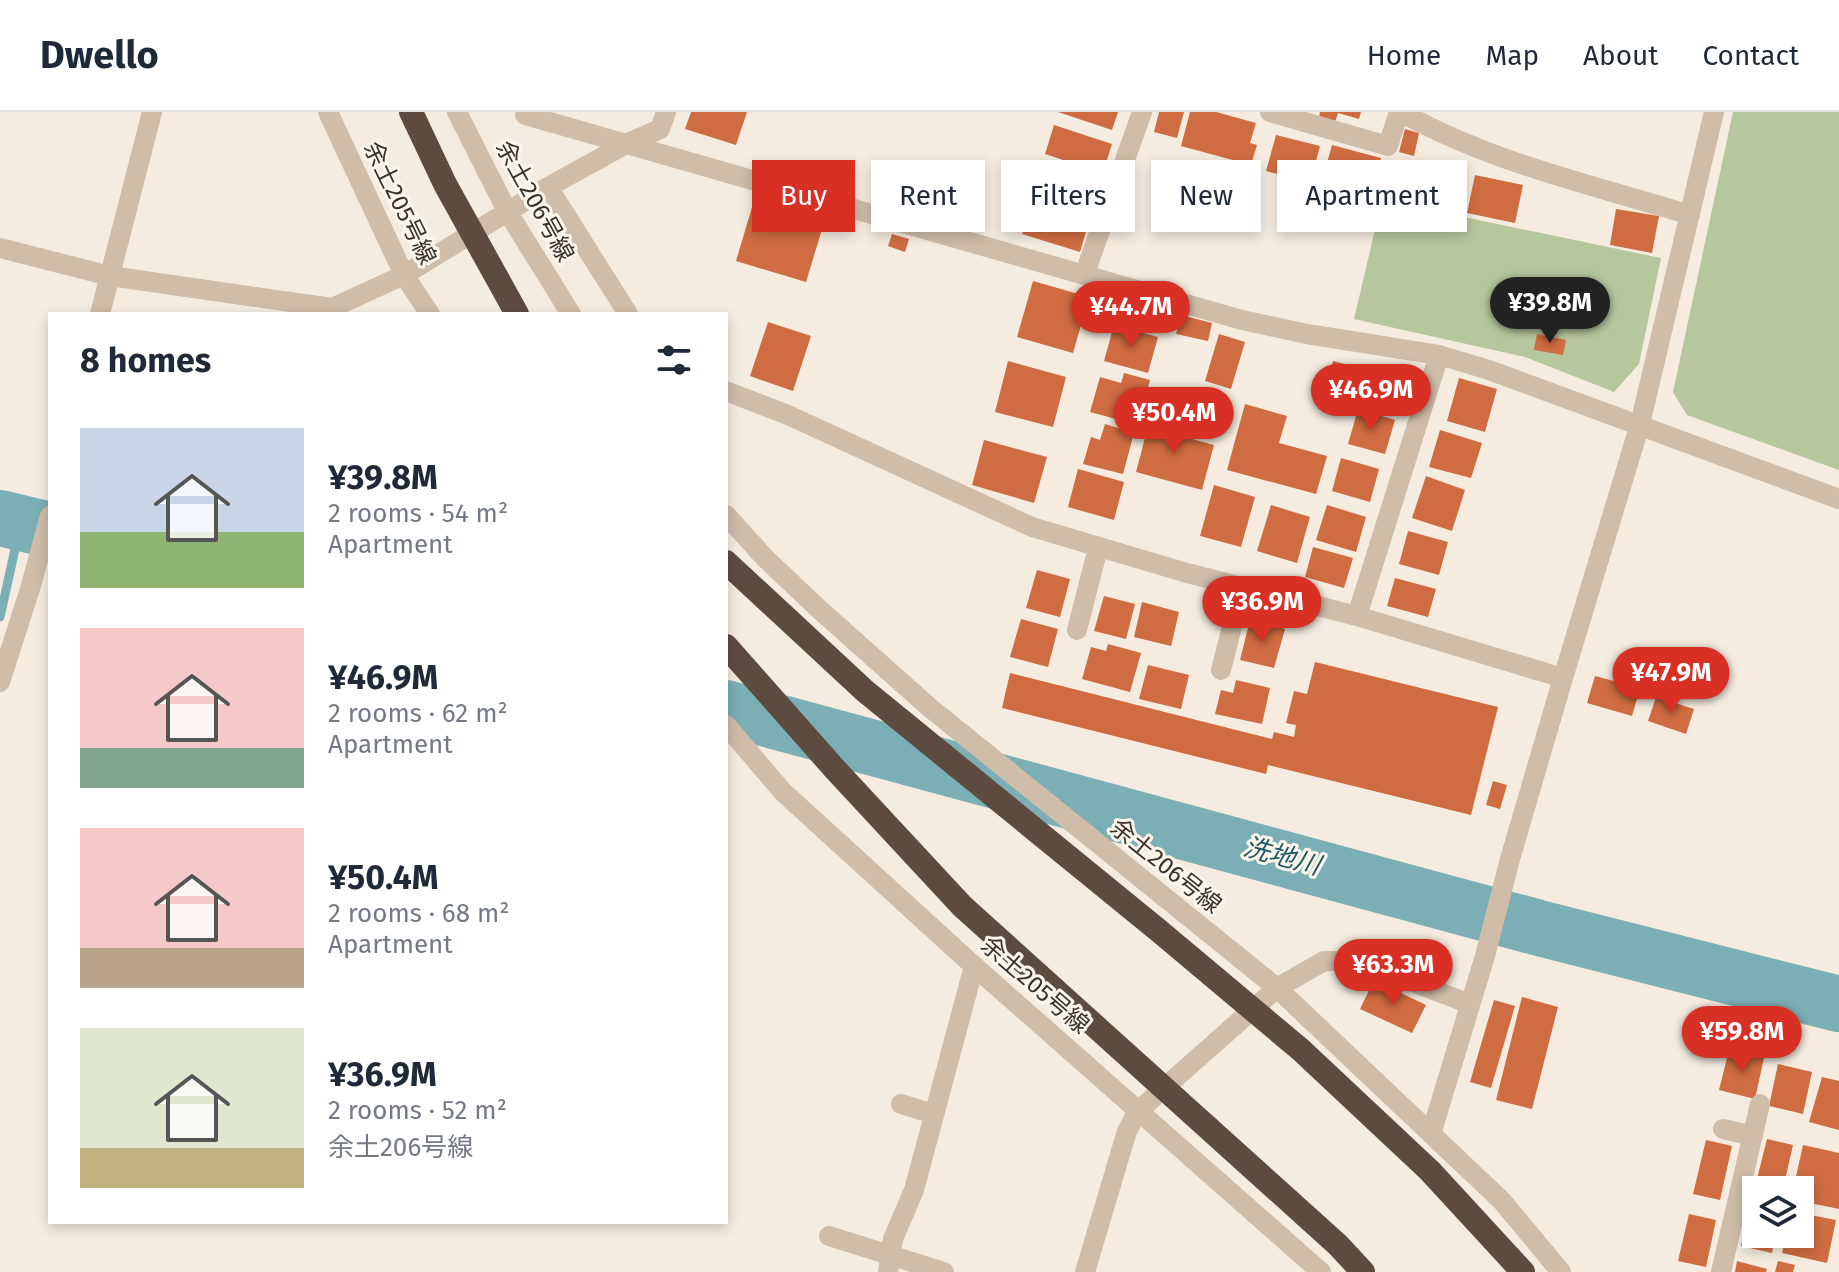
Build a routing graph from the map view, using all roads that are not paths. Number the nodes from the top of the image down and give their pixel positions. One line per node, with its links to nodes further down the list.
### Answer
1 (152, 112): 18 (street)
2 (328, 112): 17 (street, 余土205号線)
3 (411, 112): 21 (highway, bridge)
4 (457, 112): 13 (street, 余土206号線)
5 (666, 112): 11 (street)
6 (1142, 112): 16 (street)
7 (1270, 112): 8 (street)
8 (1400, 112): 14 (street)
9 (1714, 112): 14 (street)
10 (525, 115): 11 (street)
11 (626, 144): 12 (street); 16 (street)
12 (548, 187): 13 (street); 23 (street)
13 (507, 211): 17 (street); 22 (street, 余土206号線)
14 (1690, 215): 26 (street)
15 (0, 248): 18 (street)
16 (1085, 273): 24 (street)
17 (404, 275): 18 (street); 20 (street, 余土205号線)
18 (110, 276): 19 (street)
19 (101, 312)
20 (429, 312)
21 (516, 312)
22 (570, 312)
23 (627, 312)
24 (1439, 355): 26 (street); 33 (street)
25 (728, 392): 30 (street)
26 (1640, 424): 27 (street); 37 (street)
27 (1839, 499)
28 (728, 517): 41 (street, 余土206号線)
29 (48, 524): 38 (street)
30 (1098, 548): 32 (street); 34 (street)
31 (728, 564): 56 (highway, bridge)
32 (1242, 587): 33 (street); 36 (street)
33 (1357, 616): 37 (street)
34 (1077, 630)
35 (728, 648): 55 (highway, bridge)
36 (1221, 670)
37 (1563, 678): 42 (street)
38 (0, 682)
39 (728, 727): 40 (street, 余土205号線)
40 (974, 966): 45 (street, 余土205号線); 46 (street)
41 (1277, 988): 42 (street); 45 (street); 48 (street, 余土206号線)
42 (1470, 1004): 48 (street)
43 (901, 1104): 46 (street)
44 (1760, 1104): 49 (street)
45 (1138, 1111): 53 (street); 54 (street, 余土205号線)
46 (934, 1114): 51 (street)
47 (1723, 1129): 49 (street)
48 (1431, 1134): 57 (street, 余土206号線)
49 (1753, 1136): 58 (street)
50 (829, 1236): 51 (street)
51 (890, 1264): 52 (street)
52 (944, 1272)
53 (1085, 1272)
54 (1321, 1272)
55 (1363, 1272)
56 (1523, 1272)
57 (1561, 1272)
58 (1721, 1272)

